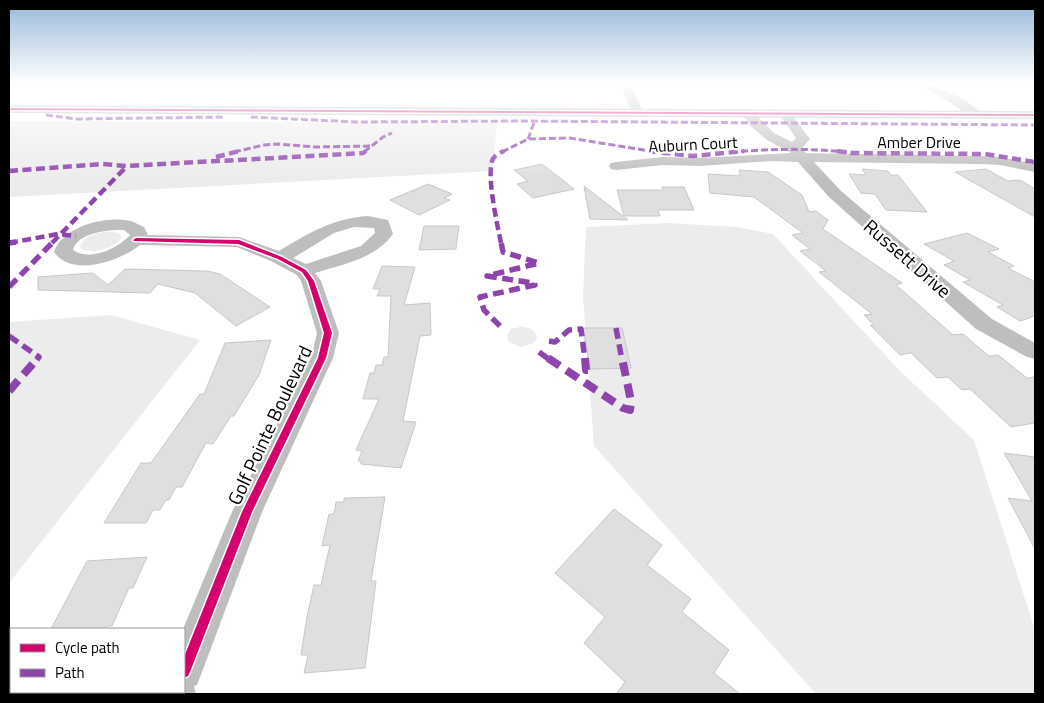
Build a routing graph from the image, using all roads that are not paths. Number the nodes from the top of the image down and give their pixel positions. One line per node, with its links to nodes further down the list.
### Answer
1 (748, 115): 3 (street, Russett Drive)
2 (785, 115): 3 (street)
3 (798, 153): 4 (street, Auburn Court); 5 (street, Amber Drive); 9 (street, Russett Drive)
4 (616, 166)
5 (1035, 168)
6 (136, 240): 7 (street)
7 (280, 258): 8 (street); 8 (street)
8 (304, 271): 10 (street, Golf Pointe Boulevard)
9 (1035, 352)
10 (185, 669)

